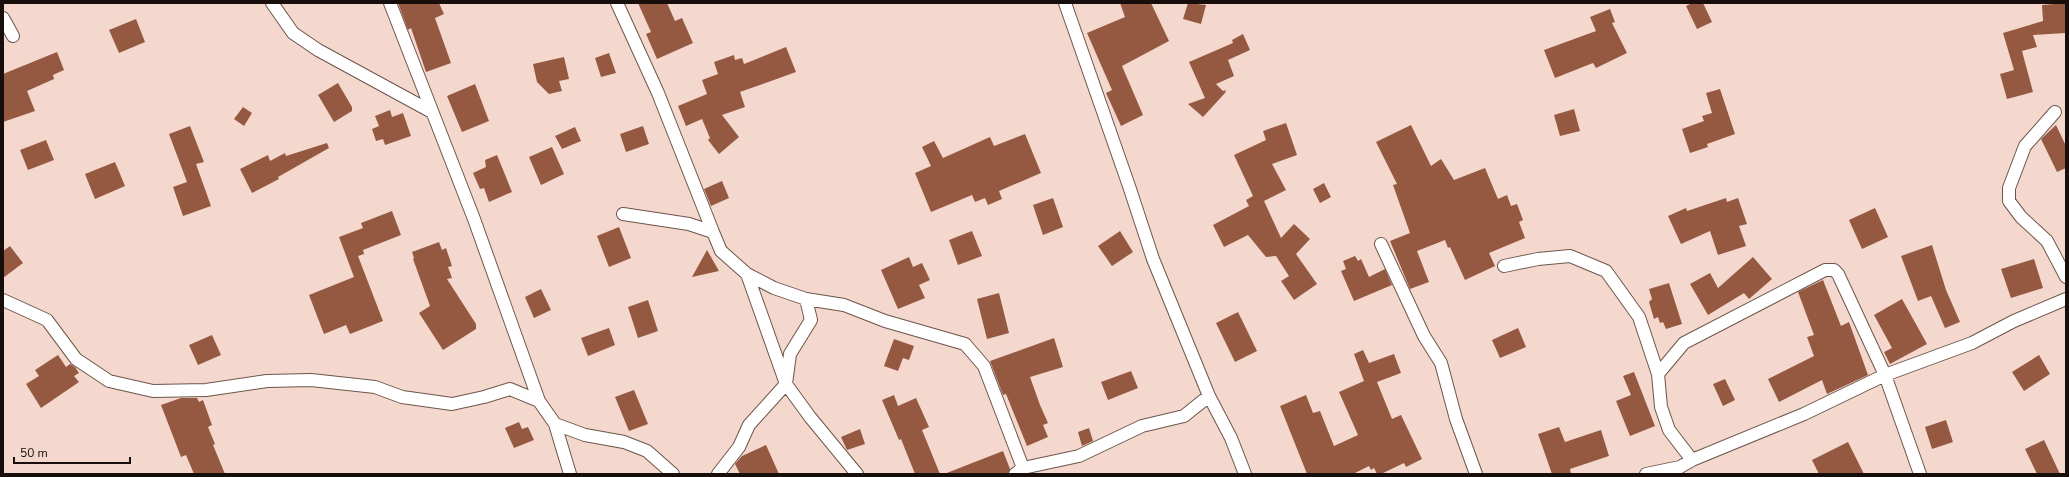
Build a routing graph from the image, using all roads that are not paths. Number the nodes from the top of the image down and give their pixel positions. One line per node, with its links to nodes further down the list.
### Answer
1 (272, 3): 7 (street)
2 (390, 3): 7 (street)
3 (617, 3): 10 (street)
4 (1065, 3): 21 (street)
5 (3, 18): 6 (street)
6 (13, 36)
7 (432, 112): 22 (street)
8 (2056, 112): 14 (street)
9 (623, 214): 10 (street)
10 (713, 232): 13 (street)
11 (1381, 244): 31 (street)
12 (1504, 266): 18 (street)
13 (747, 274): 15 (street); 20 (street)
14 (2066, 277)
15 (806, 299): 20 (street); 25 (street)
16 (2066, 299): 19 (street)
17 (3, 300): 22 (street)
18 (1658, 374): 19 (street); 24 (street)
19 (1885, 375): 24 (street); 33 (street)
20 (786, 384): 28 (street); 29 (street)
21 (1209, 396): 25 (street); 30 (street)
22 (539, 402): 23 (street)
23 (555, 424): 26 (street); 27 (street)
24 (1692, 460): 32 (street)
25 (1019, 471)
26 (570, 474)
27 (673, 474)
28 (718, 474)
29 (857, 474)
30 (1245, 474)
31 (1476, 474)
32 (1646, 474)
33 (1920, 474)

